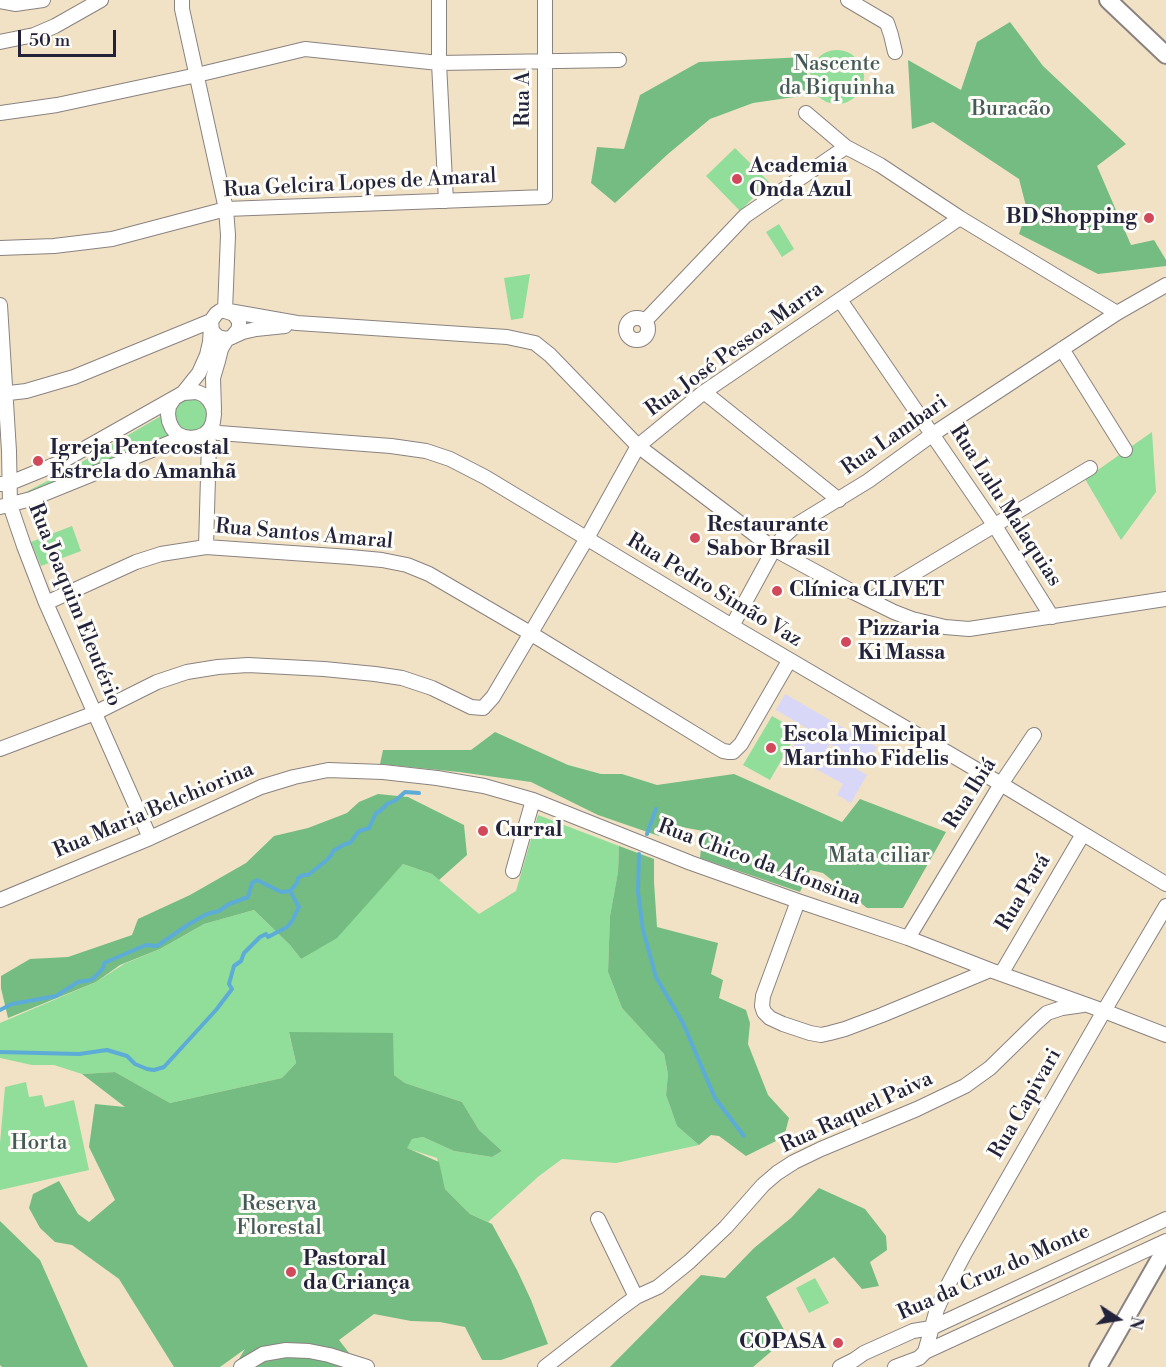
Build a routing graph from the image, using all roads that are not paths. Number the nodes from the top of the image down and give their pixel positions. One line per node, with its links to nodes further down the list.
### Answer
1 (43, 0): 8 (street)
2 (101, 0): 10 (street)
3 (182, 0): 17 (street)
4 (439, 0): 16 (street)
5 (545, 0): 15 (street, Rua A)
6 (848, 0): 12 (street)
7 (1108, 0): 9 (main road)
8 (0, 1)
9 (1148, 37): 11 (main road); 13 (main road)
10 (0, 42)
11 (1166, 49)
12 (895, 52)
13 (1166, 55)
14 (619, 60): 15 (street)
15 (545, 62): 16 (street); 21 (street, Rua A)
16 (439, 63): 17 (street); 22 (street)
17 (197, 75): 18 (street); 23 (street)
18 (0, 113)
19 (806, 113): 20 (street)
20 (846, 147): 24 (street); 31 (street)
21 (545, 197): 22 (street, Rua Gelcira Lopes de Amaral)
22 (446, 201): 23 (street, Rua Gelcira Lopes de Amaral)
23 (226, 209): 25 (street, Rua Gelcira Lopes de Amaral); 29 (street)
24 (960, 218): 27 (street, Rua José Pessoa Marra); 30 (street)
25 (0, 248)
26 (1166, 285): 30 (street)
27 (840, 300): 36 (street, Rua José Pessoa Marra); 41 (street, Rua Lulu Malaquias)
28 (0, 305): 37 (street, Rua Joaquim Eleutério)
29 (227, 311): 32 (street); 33 (street); 34 (street)
30 (1118, 313): 35 (street, Rua Lambari)
31 (645, 321)
32 (211, 324): 34 (street); 37 (street); 38 (street)
33 (301, 324): 34 (street); 43 (street)
34 (230, 338): 39 (street)
35 (1062, 349): 41 (street, Rua Lambari); 44 (street)
36 (704, 393): 43 (street, Rua José Pessoa Marra); 47 (street)
37 (2, 394): 46 (street, Rua Joaquim Eleutério)
38 (178, 396): 39 (street); 42 (street); 46 (street)
39 (214, 414): 40 (street)
40 (207, 431): 42 (street); 50 (street, Rua Pedro Simão Vaz); 51 (street)
41 (933, 434): 47 (street, Rua Lambari); 49 (street, Rua Lulu Malaquias)
42 (184, 437): 48 (street)
43 (638, 447): 50 (street, Rua José Pessoa Marra); 52 (street)
44 (1125, 450)
45 (1090, 468): 49 (street)
46 (5, 483): 48 (street, Rua Joaquim Eleutério)
47 (839, 500): 52 (street, Rua Lambari)
48 (5, 506): 55 (street, Rua Joaquim Eleutério)
49 (995, 526): 54 (street); 56 (street, Rua Lulu Malaquias)
50 (587, 538): 57 (street, Rua Pedro Simão Vaz); 58 (street, Rua José Pessoa Marra)
51 (206, 547): 55 (street, Rua Santos Amaral); 58 (street, Rua Santos Amaral)
52 (774, 549): 54 (street); 57 (street, Rua Lambari)
53 (1166, 599): 56 (street)
54 (870, 600): 56 (street)
55 (46, 603): 60 (street, Rua Joaquim Eleutério)
56 (1052, 616)
57 (732, 626): 59 (street, Rua Pedro Simão Vaz)
58 (530, 633): 59 (street, Rua Santos Amaral); 60 (street, Rua José Pessoa Marra)
59 (789, 661): 64 (street, Rua Pedro Simão Vaz)
60 (95, 712): 62 (street); 67 (street, Rua Joaquim Eleutério)
61 (1034, 735): 64 (street, Rua Ibiá)
62 (0, 749)
63 (328, 770): 65 (street, Rua Chico da Afonsina); 67 (street, Rua Maria Belchiorina)
64 (1001, 784): 66 (street, Rua Pedro Simão Vaz); 73 (street, Rua Ibiá)
65 (533, 800): 68 (street); 71 (street, Rua Chico da Afonsina)
66 (1083, 834): 69 (street, Rua Pedro Simão Vaz); 74 (street, Rua Pará)
67 (150, 838): 70 (street, Rua Maria Belchiorina)
68 (513, 871)
69 (1166, 884)
70 (0, 900)
71 (798, 901): 73 (street, Rua Chico da Afonsina); 74 (street)
72 (1166, 906): 76 (street, Rua Capivari)
73 (908, 938): 74 (street, Rua Chico da Afonsina)
74 (996, 972): 75 (street, Rua Chico da Afonsina)
75 (1085, 1005): 76 (street, Rua Chico da Afonsina); 82 (street, Rua Raquel Paiva)
76 (1104, 1011): 77 (street, Rua Chico da Afonsina); 83 (street, Rua Capivari)
77 (1166, 1035)
78 (598, 1219): 82 (street)
79 (1166, 1220): 83 (street, Rua da Cruz do Monte)
80 (1166, 1241): 84 (street, Rua da Cruz do Monte)
81 (1166, 1248): 90 (main road)
82 (636, 1297): 87 (street, Rua Raquel Paiva)
83 (931, 1328): 84 (street, Rua Capivari); 88 (street, Rua da Cruz do Monte)
84 (925, 1352): 89 (street, Rua da Cruz do Monte)
85 (241, 1367): 86 (street)
86 (367, 1367)
87 (545, 1367)
88 (840, 1367)
89 (895, 1367)
90 (1098, 1367)

